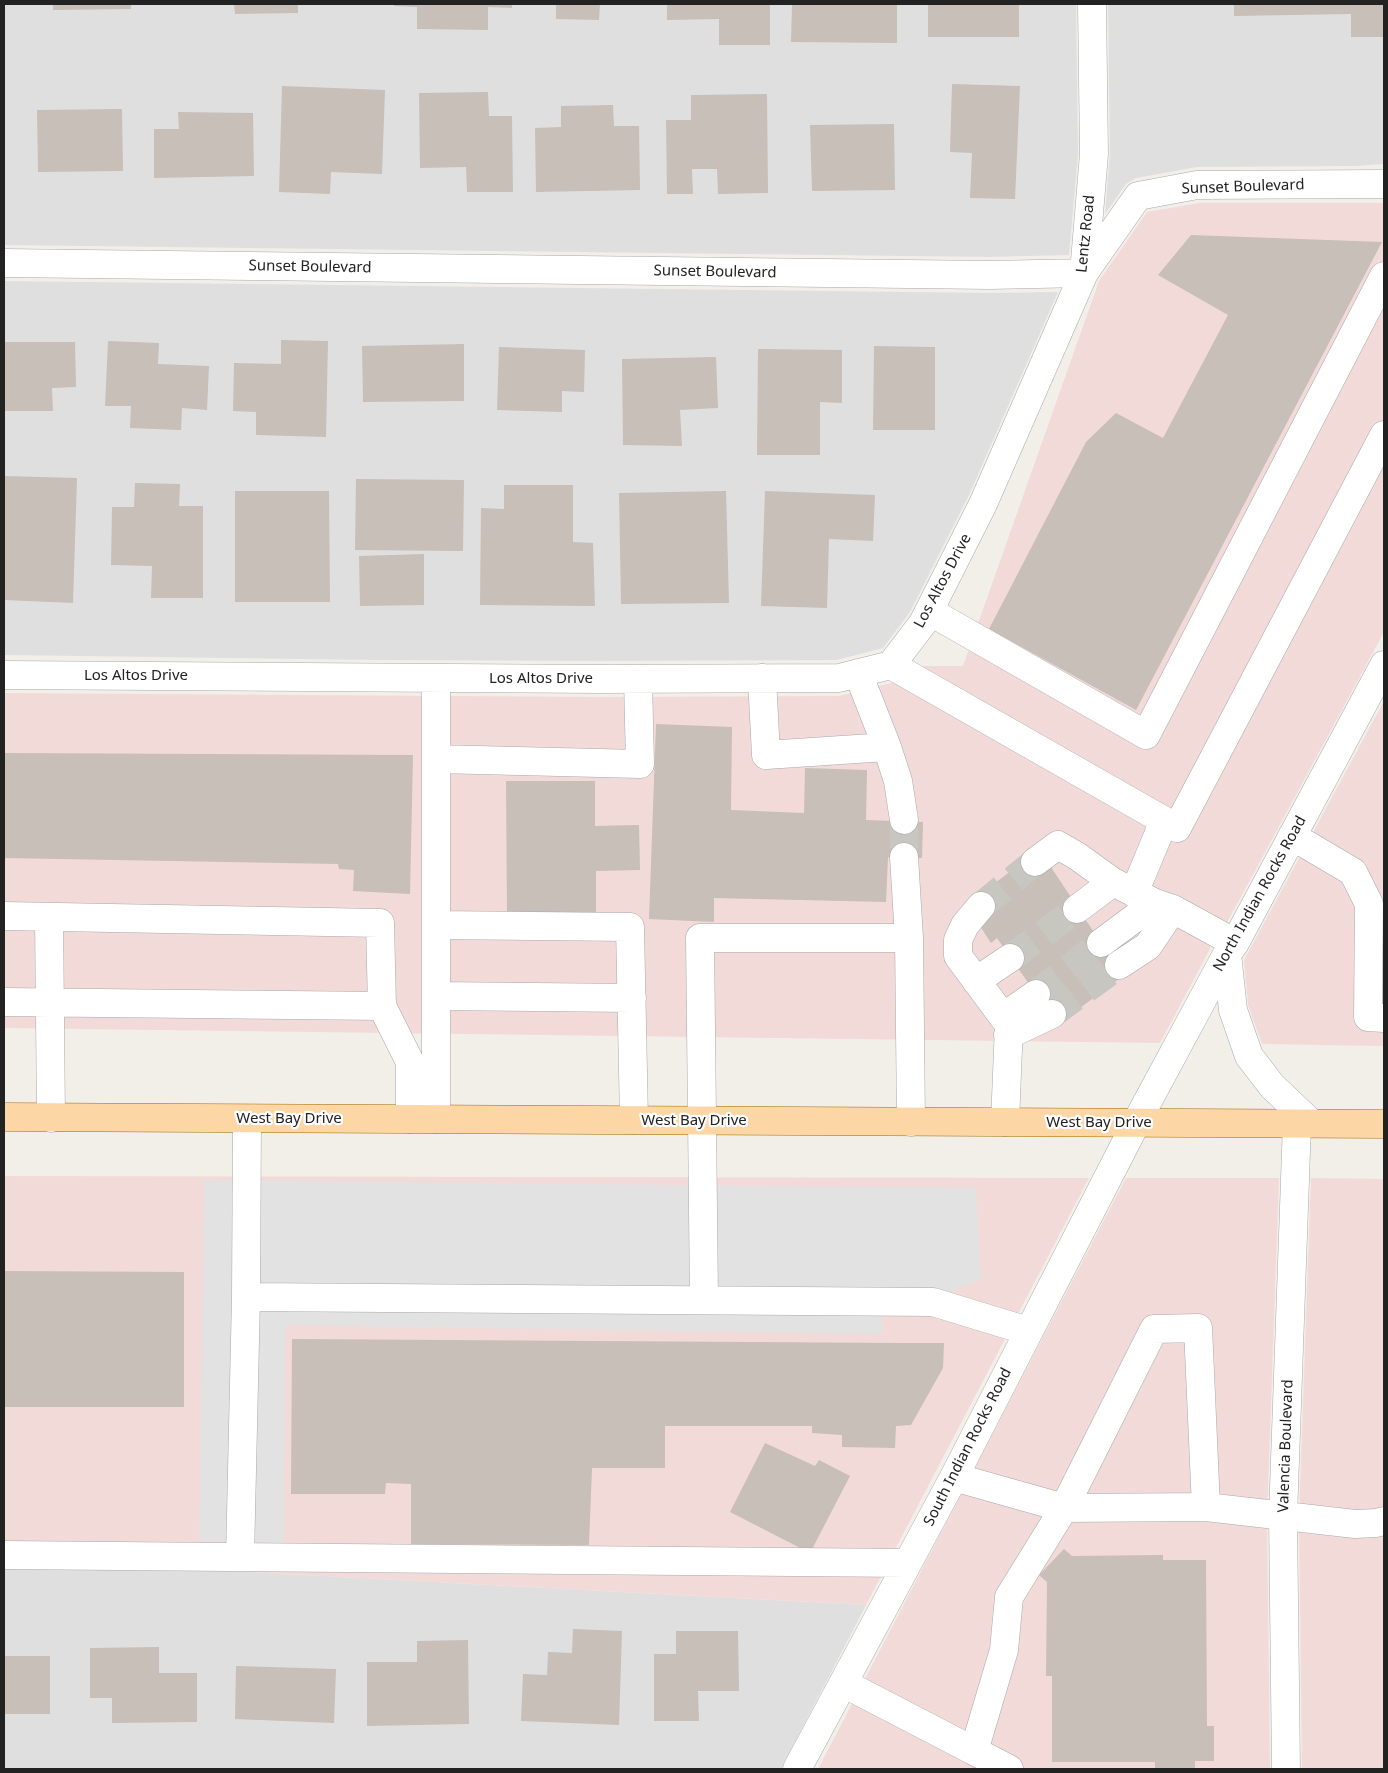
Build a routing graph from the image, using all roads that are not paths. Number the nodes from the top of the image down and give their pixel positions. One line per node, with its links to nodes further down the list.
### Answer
1 (1092, 4): 4 (street, Lentz Road)
2 (1384, 184): 4 (street, Sunset Boulevard)
3 (4, 263): 4 (street, Sunset Boulevard)
4 (1084, 273): 7 (street, Lentz Road)
5 (1384, 276): 8 (street)
6 (1384, 435): 20 (street)
7 (983, 504): 8 (street, Los Altos Drive)
8 (928, 611): 9 (street, Los Altos Drive)
9 (891, 665): 11 (street, Los Altos Drive); 20 (street)
10 (1384, 665): 16 (street, North Indian Rocks Road)
11 (858, 673): 14 (street, Los Altos Drive); 17 (street)
12 (4, 675): 13 (street, Los Altos Drive)
13 (436, 678): 15 (street, Los Altos Drive); 18 (street)
14 (762, 678): 15 (street, Los Altos Drive); 17 (street)
15 (638, 679): 18 (street)
16 (1376, 700): 21 (street, North Indian Rocks Road)
17 (887, 747): 19 (street)
18 (436, 759): 29 (street)
19 (904, 820)
20 (1164, 821): 24 (street)
21 (1292, 836): 32 (street, North Indian Rocks Road); 42 (street)
22 (904, 857): 30 (street)
23 (1035, 862): 24 (street)
24 (1144, 897): 26 (street); 31 (street); 32 (street); 34 (street)
25 (981, 906): 35 (street)
26 (1077, 909)
27 (4, 916): 28 (street)
28 (49, 917): 39 (street); 41 (street)
29 (436, 925): 36 (street); 37 (street)
30 (909, 938): 50 (street); 51 (street)
31 (1100, 943)
32 (1231, 948): 53 (street, North Indian Rocks Road); 54 (street)
33 (1010, 958): 35 (street)
34 (1119, 965)
35 (976, 981): 43 (street)
36 (436, 996): 37 (street); 48 (street)
37 (632, 998): 49 (street)
38 (4, 1002): 39 (street)
39 (50, 1003): 41 (street); 45 (street)
40 (1044, 1004): 43 (street)
41 (382, 1006): 47 (street)
42 (1384, 1018)
43 (1005, 1026): 52 (street)
44 (4, 1117): 45 (main road, West Bay Drive)
45 (51, 1118): 46 (main road, West Bay Drive)
46 (247, 1119): 47 (main road, West Bay Drive); 56 (street)
47 (410, 1119): 48 (main road, West Bay Drive)
48 (436, 1119): 49 (main road, West Bay Drive)
49 (634, 1120): 50 (main road, West Bay Drive)
50 (702, 1121): 51 (main road, West Bay Drive); 57 (street)
51 (911, 1122): 52 (main road, West Bay Drive)
52 (1005, 1122): 53 (main road, West Bay Drive)
53 (1136, 1123): 54 (main road, West Bay Drive); 58 (street, South Indian Rocks Road)
54 (1304, 1124): 55 (main road, West Bay Drive); 62 (street, Valencia Boulevard)
55 (1384, 1124)
56 (246, 1298): 57 (street); 65 (street)
57 (704, 1300): 58 (street)
58 (1028, 1331): 59 (street, South Indian Rocks Road)
59 (954, 1477): 61 (street); 66 (street, South Indian Rocks Road)
60 (1206, 1507): 61 (street); 61 (street); 62 (street)
61 (1064, 1508): 68 (street)
62 (1283, 1516): 63 (street); 71 (street, Valencia Boulevard)
63 (1384, 1521)
64 (4, 1555): 65 (street)
65 (240, 1557): 66 (street)
66 (907, 1563): 67 (street, South Indian Rocks Road)
67 (843, 1683): 68 (street); 69 (street, South Indian Rocks Road)
68 (974, 1751): 70 (street)
69 (797, 1769)
70 (1009, 1769)
71 (1286, 1769)

